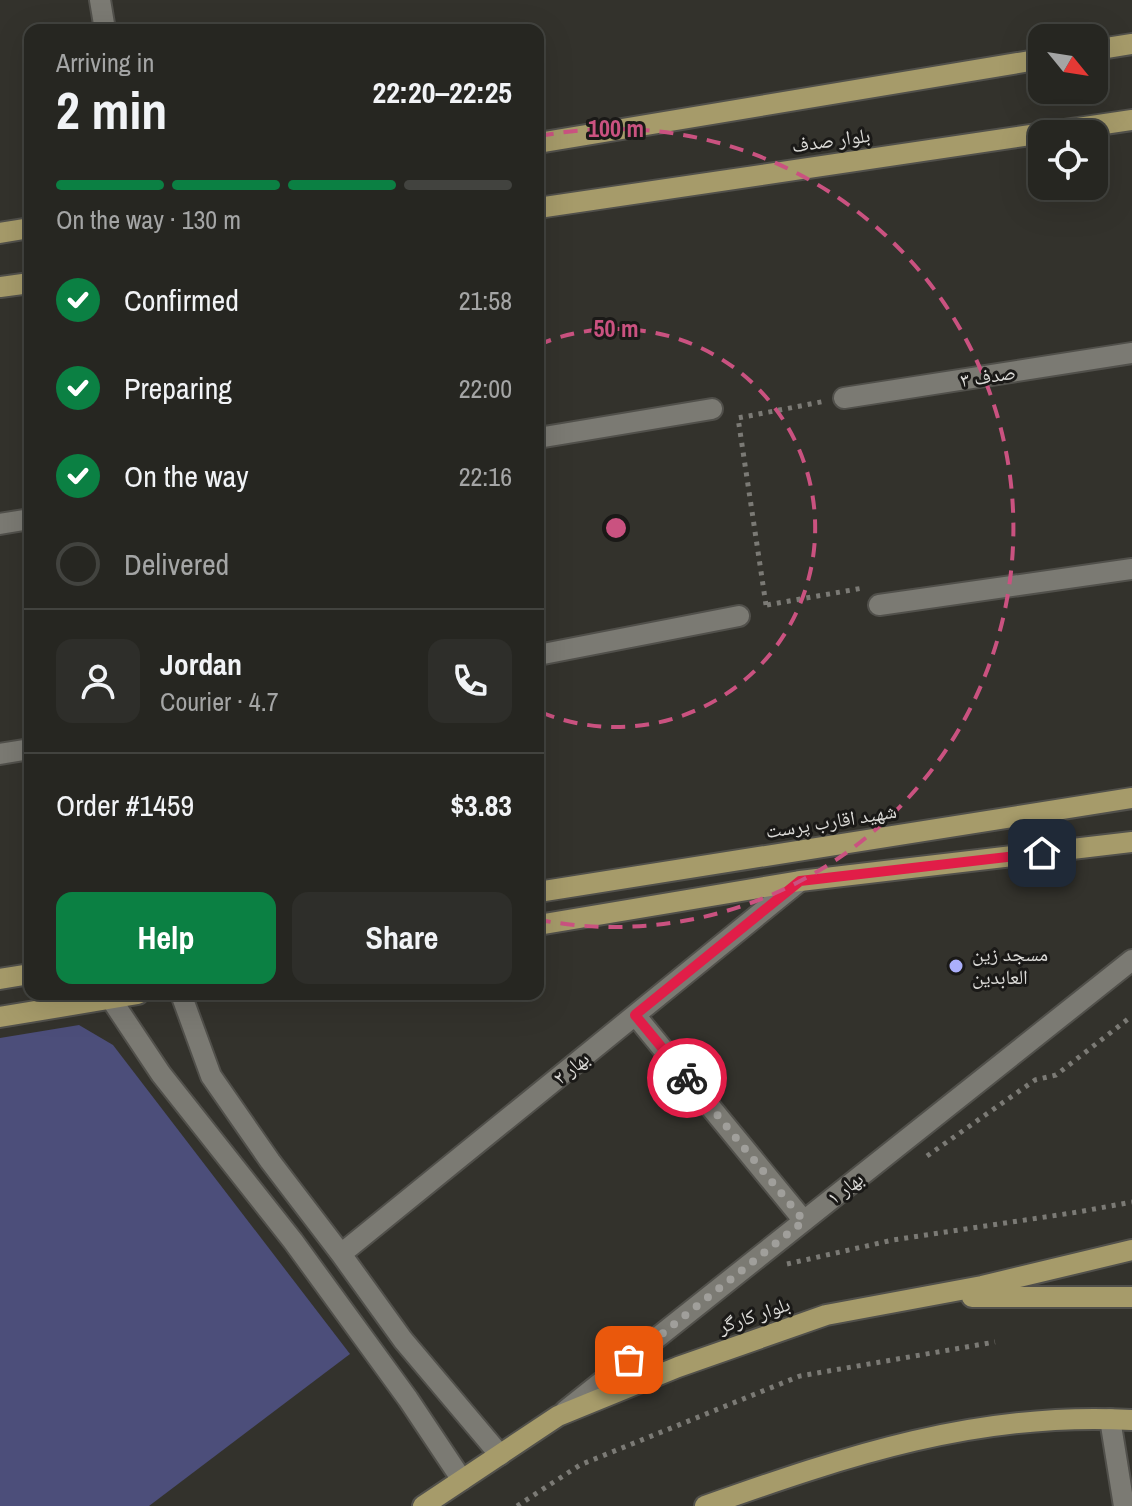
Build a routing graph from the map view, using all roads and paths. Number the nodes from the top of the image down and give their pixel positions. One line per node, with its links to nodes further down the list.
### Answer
1 (100, 0): 2 (street)
2 (104, 24)
3 (1132, 44): 4 (main road)
4 (1108, 48)
5 (1028, 61): 7 (main road)
6 (1132, 120): 8 (main road, بلوار صدف)
7 (544, 142)
8 (544, 207)
9 (24, 229): 10 (main road)
10 (0, 233)
11 (24, 284): 12 (main road)
12 (0, 287)
13 (1132, 353): 14 (street, صدف ۳)
14 (844, 398): 20 (path)
15 (712, 409): 16 (street)
16 (544, 437)
17 (24, 520): 18 (street)
18 (0, 524)
19 (1132, 569): 21 (street)
20 (766, 605): 21 (path); 22 (path)
21 (879, 605)
22 (739, 616): 23 (street)
23 (544, 654)
24 (24, 750): 25 (street)
25 (0, 754)
26 (1132, 798): 29 (main road, شهید اقارب پرست)
27 (1132, 842): 28 (main road)
28 (800, 881): 30 (main road); 37 (street, بهار ۲)
29 (544, 891)
30 (544, 924)
31 (1132, 960): 42 (street, بهار ۱)
32 (24, 975): 33 (main road)
33 (0, 979)
34 (105, 1000): 39 (main road)
35 (112, 1000): 53 (street)
36 (183, 1000): 44 (street)
37 (635, 1015): 42 (street); 44 (street, بهار ۲)
38 (1132, 1016): 40 (path)
39 (0, 1017)
40 (925, 1157)
41 (1132, 1202): 45 (path)
42 (804, 1221): 49 (street, بهار ۱)
43 (1132, 1250): 46 (main road, بلوار کارگر)
44 (341, 1254): 52 (street)
45 (796, 1256)
46 (925, 1297): 47 (main road); 49 (main road, بلوار کارگر)
47 (1132, 1297)
48 (995, 1342): 55 (path)
49 (558, 1416): 52 (main road, بلوار کارگر)
50 (1110, 1419): 51 (main road); 56 (main road); 57 (street)
51 (1132, 1420)
52 (500, 1455): 53 (main road, بلوار کارگر)
53 (462, 1480): 54 (main road, بلوار کارگر)
54 (423, 1506)
55 (517, 1506)
56 (705, 1506)
57 (1124, 1506)

